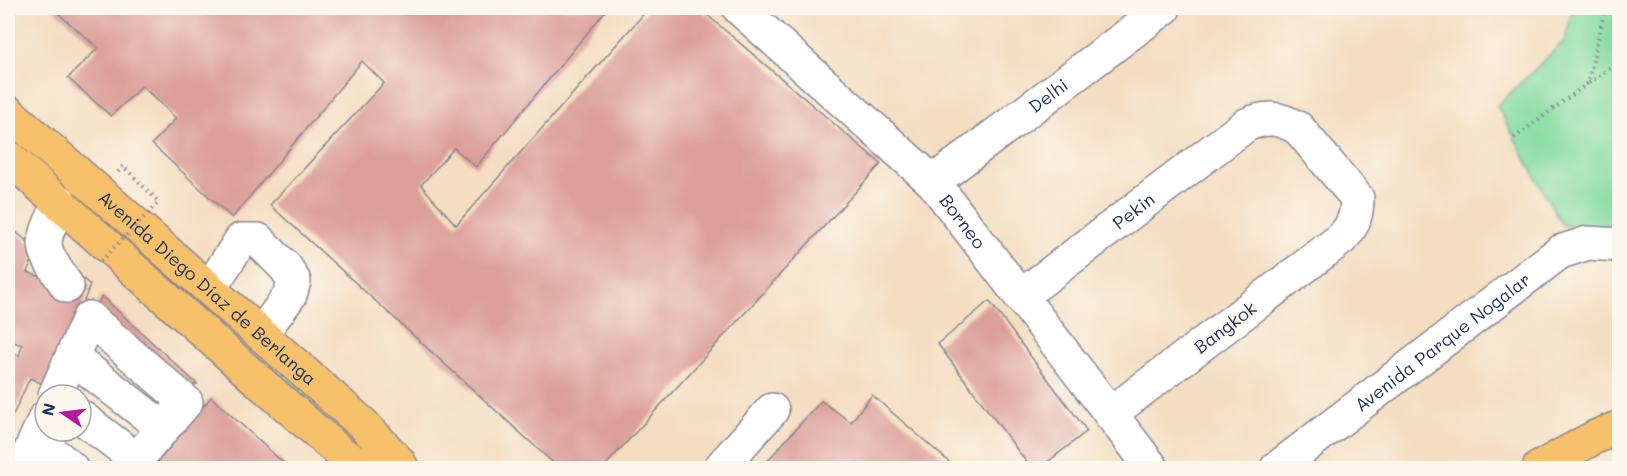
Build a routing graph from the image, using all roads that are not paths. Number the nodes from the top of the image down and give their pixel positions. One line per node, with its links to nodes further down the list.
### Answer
1 (739, 8): 5 (street, Borneo)
2 (1164, 8): 5 (street, Delhi)
3 (12, 129): 10 (main road, Avenida Diego Díaz de Berlanga)
4 (8, 157): 6 (main road, Avenida Diego Díaz de Berlanga)
5 (933, 182): 13 (street, Borneo)
6 (53, 197): 7 (street); 10 (main road); 11 (main road, Avenida Diego Díaz de Berlanga); 14 (street)
7 (21, 236)
8 (1341, 239): 13 (street, Pekin); 19 (street, Bangkok)
9 (1620, 245): 31 (street, Avenida Parque Nogalar)
10 (183, 264): 12 (main road, Avenida Diego Díaz de Berlanga)
11 (148, 280): 12 (main road); 25 (main road, Avenida Diego Díaz de Berlanga)
12 (210, 288): 15 (main road, Avenida Diego Díaz de Berlanga); 15 (street)
13 (1022, 296): 19 (street, Borneo)
14 (79, 305): 16 (street); 22 (street)
15 (262, 333): 25 (main road); 27 (main road, Avenida Diego Díaz de Berlanga)
16 (72, 357): 17 (street); 22 (street)
17 (60, 383)
18 (772, 410): 29 (street)
19 (1110, 414): 30 (street, Borneo)
20 (1620, 427): 32 (main road)
21 (93, 428): 26 (street)
22 (163, 428): 26 (street)
23 (1620, 436): 33 (main road)
24 (39, 443): 28 (street)
25 (353, 460)
26 (132, 464)
27 (398, 466)
28 (71, 468)
29 (720, 468)
30 (1152, 468)
31 (1277, 468)
32 (1539, 468)
33 (1578, 468)

